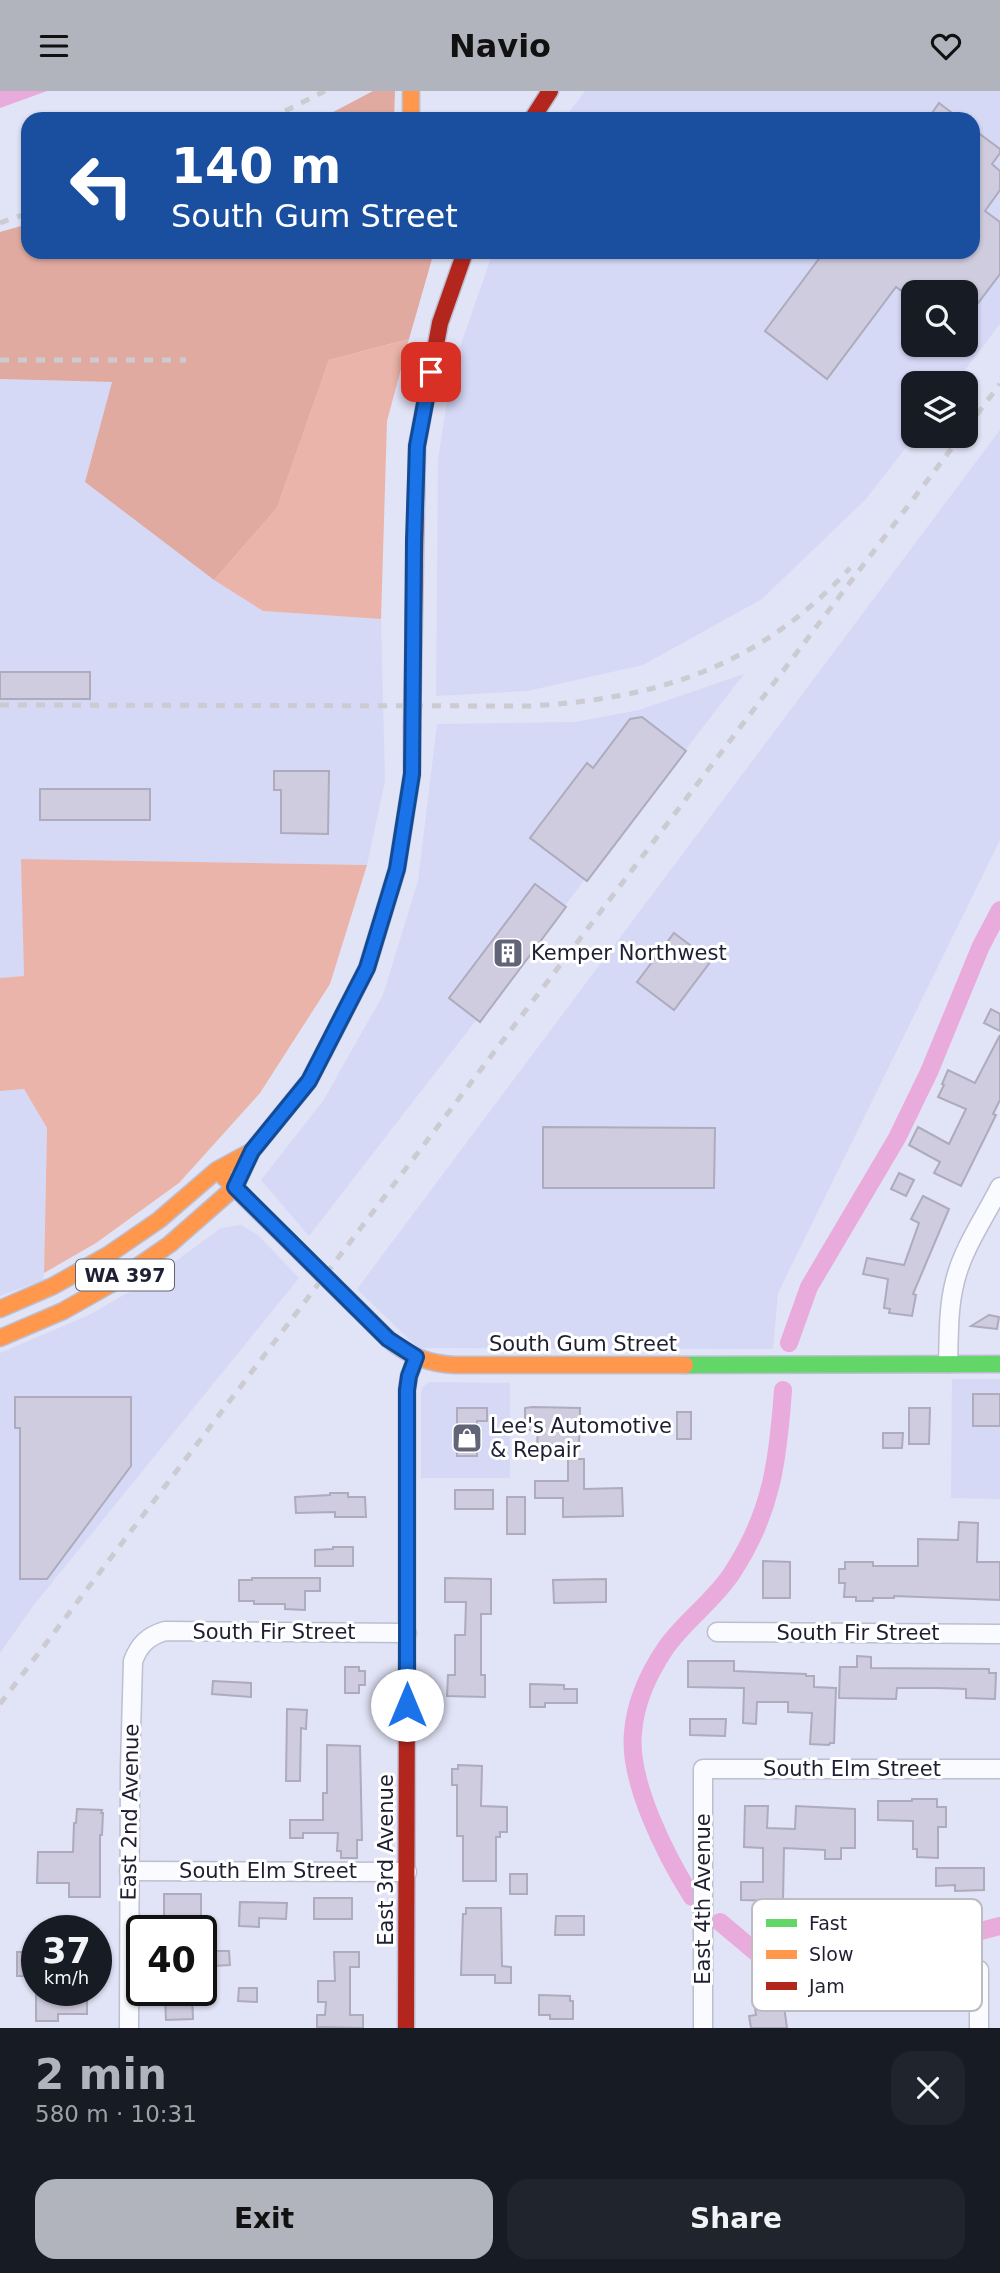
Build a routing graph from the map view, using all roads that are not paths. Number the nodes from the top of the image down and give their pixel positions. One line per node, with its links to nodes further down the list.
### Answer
1 (411, 91): 3 (main road)
2 (550, 91): 4 (main road)
3 (411, 112)
4 (536, 112)
5 (463, 259): 6 (main road, WA 397)
6 (252, 1151): 7 (main road, WA 397); 8 (main road, WA 397)
7 (217, 1170): 8 (main road, South Gum Street); 10 (main road, WA 397)
8 (235, 1187): 11 (main road, WA 397); 12 (main road, South Gum Street)
9 (998, 1194): 13 (street)
10 (0, 1309)
11 (0, 1338)
12 (416, 1357): 13 (main road, South Gum Street); 16 (main road, East 3rd Avenue)
13 (948, 1363): 14 (main road, South Gum Street)
14 (1000, 1364)
15 (717, 1632): 17 (street, South Fir Street)
16 (407, 1633): 18 (street, South Fir Street); 22 (main road, East 3rd Avenue)
17 (1000, 1634)
18 (145, 1641): 21 (street, East 2nd Avenue)
19 (703, 1769): 20 (street, South Elm Street); 25 (street, East 4th Avenue)
20 (1000, 1769)
21 (129, 1871): 22 (street, South Elm Street); 23 (street, East 2nd Avenue)
22 (407, 1872): 24 (main road, East 3rd Avenue)
23 (129, 2028)
24 (406, 2028)
25 (703, 2028)

